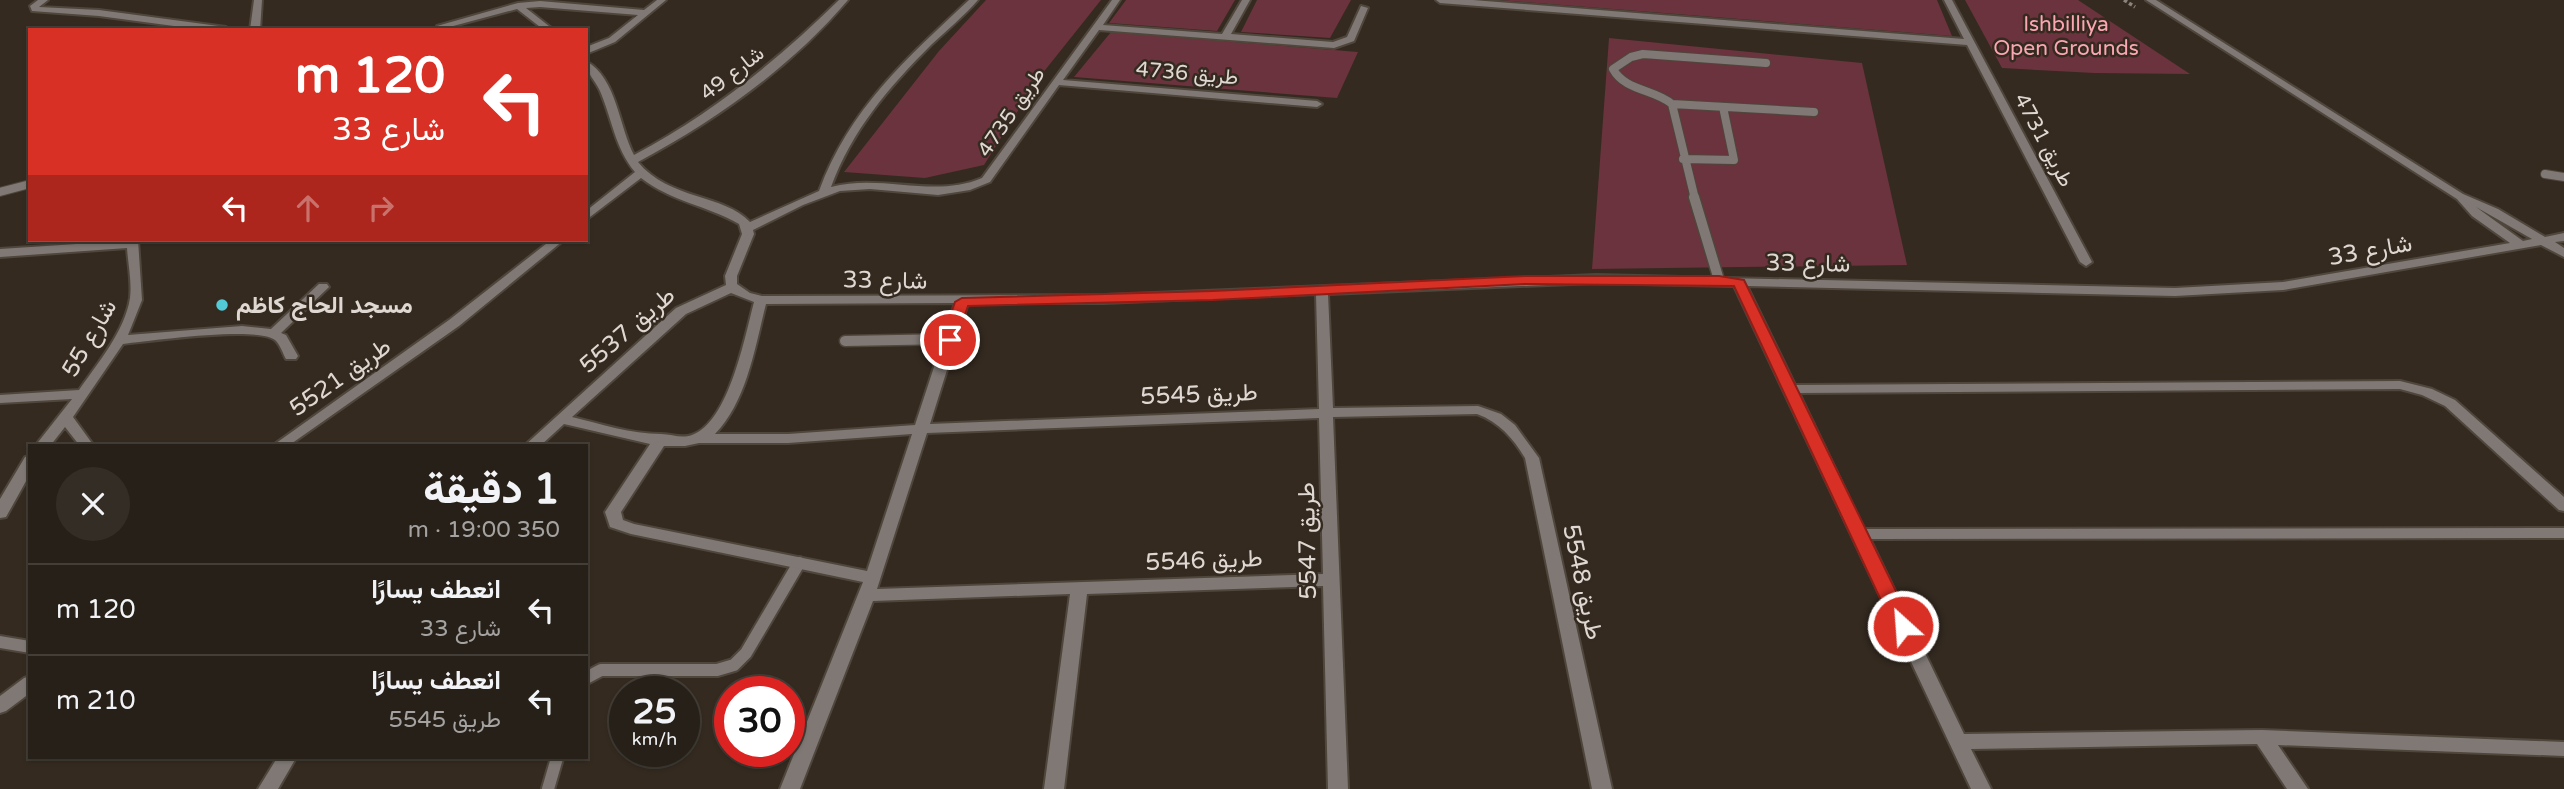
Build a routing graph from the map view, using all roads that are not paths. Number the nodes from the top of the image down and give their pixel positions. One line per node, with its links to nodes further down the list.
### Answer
1 (44, 0): 17 (street)
2 (258, 0): 18 (street)
3 (510, 0): 12 (street)
4 (662, 0): 14 (street)
5 (844, 0): 31 (street, شارع 49)
6 (974, 0): 37 (street)
7 (1116, 0): 16 (street, طريق 4735)
8 (1246, 0): 20 (street)
9 (1440, 0): 21 (street)
10 (1948, 0): 21 (street, طريق 4731)
11 (2150, 0): 38 (street)
12 (519, 6): 14 (street); 15 (street); 19 (street)
13 (1364, 8): 20 (street)
14 (647, 13): 22 (street)
15 (442, 26)
16 (1096, 27): 20 (street); 25 (street, طريق 4735)
17 (211, 28)
18 (255, 28)
19 (548, 28)
20 (1225, 36)
21 (1970, 42): 48 (street, طريق 4731)
22 (588, 50)
23 (1766, 63): 27 (lane)
24 (588, 66): 31 (street)
25 (1055, 82): 26 (street, طريق 4736); 37 (street, طريق 4735)
26 (1317, 104)
27 (1672, 104): 28 (lane); 30 (lane)
28 (1723, 107): 29 (lane); 30 (lane)
29 (1814, 112)
30 (1684, 159): 49 (lane)
31 (631, 161): 32 (street)
32 (641, 173): 39 (street); 40 (street)
33 (2545, 174): 34 (lane)
34 (2564, 177)
35 (28, 185): 36 (lane)
36 (0, 192)
37 (823, 194): 40 (street, طريق 4735)
38 (2459, 196): 42 (street); 45 (street)
39 (588, 215)
40 (748, 228): 52 (street)
41 (2564, 237): 42 (street, شارع 33)
42 (2547, 240): 45 (street, شارع 33); 47 (street)
43 (132, 242): 46 (street); 57 (street, شارع 55)
44 (555, 242): 73 (street, طريق 5521)
45 (2521, 245): 50 (street, شارع 33)
46 (0, 253)
47 (2564, 253)
48 (2086, 262)
49 (1719, 280): 50 (street, شارع 33); 53 (street, شارع 33)
50 (1739, 283): 61 (street)
51 (323, 287): 56 (street)
52 (732, 288): 54 (street, شارع 33); 67 (street, طريق 5537)
53 (1322, 291): 55 (street, شارع 33); 65 (street, طريق 5547)
54 (761, 300): 55 (street, شارع 33); 69 (street)
55 (962, 302): 58 (street)
56 (272, 334): 57 (street); 60 (street)
57 (119, 340): 62 (street, شارع 55)
58 (950, 340): 59 (lane); 68 (street)
59 (845, 341)
60 (291, 355)
61 (1790, 389): 76 (street); 79 (street)
62 (82, 394): 63 (street); 66 (street, شارع 55)
63 (0, 399)
64 (1478, 410): 65 (street, طريق 5545); 100 (street, طريق 5548)
65 (1327, 412): 68 (street, طريق 5545); 82 (street, طريق 5547)
66 (67, 419): 71 (street, شارع 55); 72 (street)
67 (562, 419): 70 (street); 74 (street, طريق 5537)
68 (921, 428): 69 (street, طريق 5545); 81 (street)
69 (699, 438): 70 (street)
70 (661, 439): 80 (street)
71 (44, 444)
72 (86, 444)
73 (282, 444)
74 (533, 444)
75 (28, 464): 77 (street)
76 (2564, 506)
77 (0, 513)
78 (2564, 533): 79 (street)
79 (1859, 534): 91 (street)
80 (799, 563): 81 (street); 87 (lane)
81 (873, 578): 84 (street)
82 (1331, 580): 83 (street, طريق 5546); 99 (street, طريق 5547)
83 (1079, 589): 84 (street, طريق 5546); 98 (street)
84 (867, 595): 97 (street)
85 (0, 642): 86 (street)
86 (28, 647)
87 (588, 677)
88 (28, 685): 89 (street)
89 (0, 706)
90 (2262, 737): 91 (street); 92 (street); 102 (street)
91 (1958, 742): 101 (street)
92 (2564, 749)
93 (286, 759): 95 (street)
94 (557, 759): 96 (lane)
95 (268, 789)
96 (548, 789)
97 (790, 789)
98 (1054, 789)
99 (1338, 789)
100 (1602, 789)
101 (1980, 789)
102 (2298, 789)

